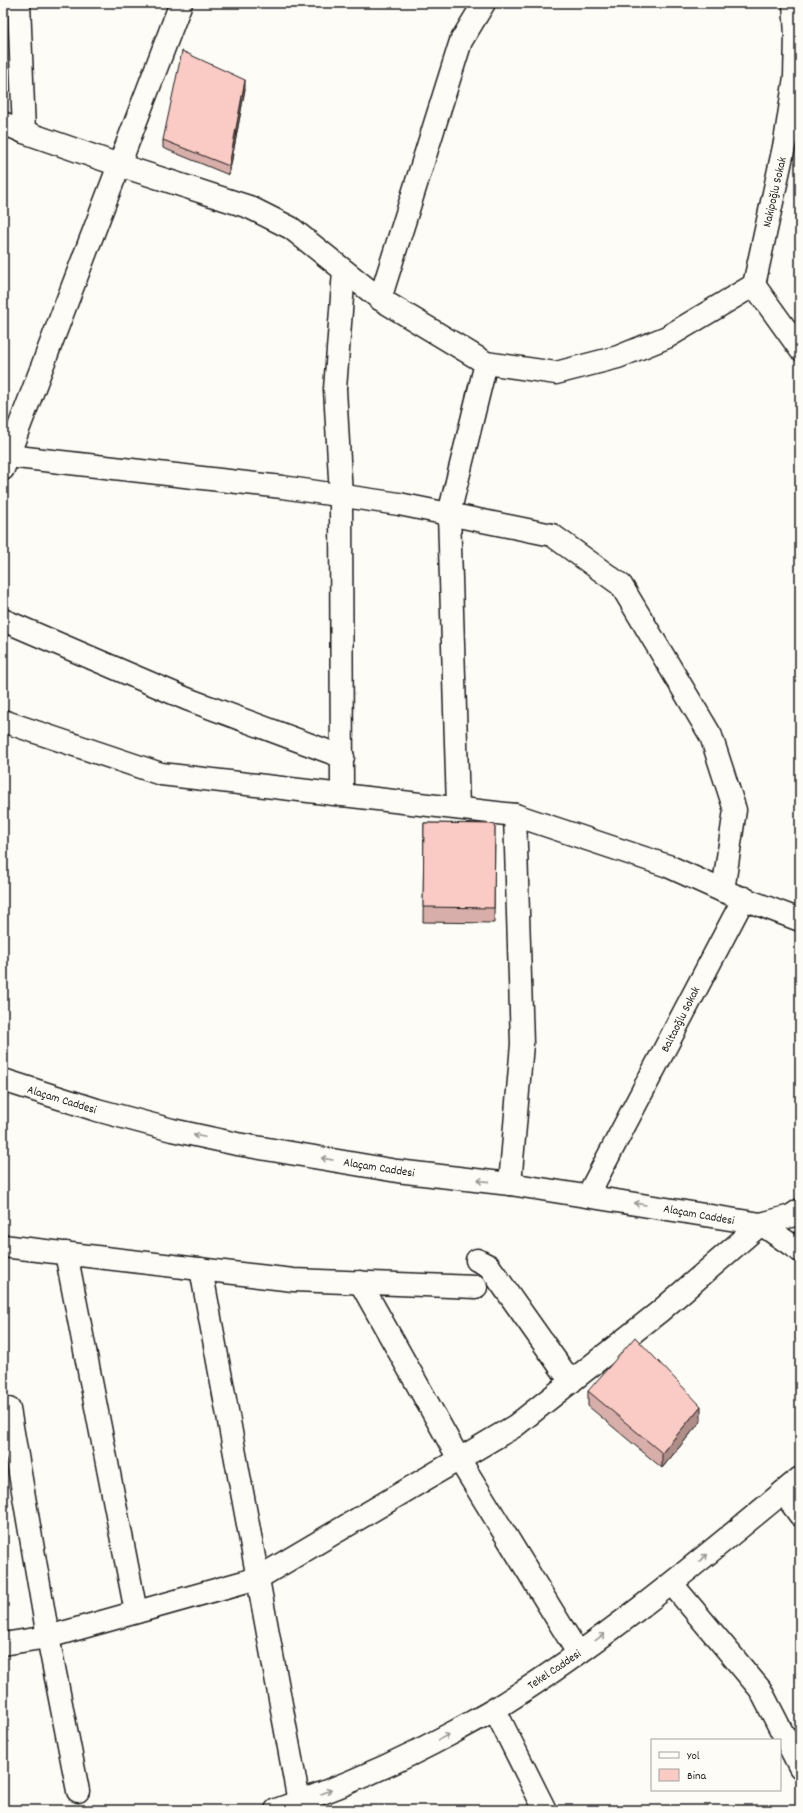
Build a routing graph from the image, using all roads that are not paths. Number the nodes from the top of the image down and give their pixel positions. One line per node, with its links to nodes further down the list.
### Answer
1 (19, 3): 6 (street)
2 (181, 3): 7 (street)
3 (484, 3): 10 (street)
4 (794, 3): 9 (street, Nakipoğlu Sokak)
5 (3, 123): 6 (street)
6 (24, 132): 7 (street)
7 (119, 165): 8 (street); 13 (street)
8 (344, 271): 10 (street); 14 (street)
9 (754, 285): 11 (street); 12 (street)
10 (380, 299): 12 (street)
11 (800, 349)
12 (486, 363): 15 (street)
13 (7, 450): 14 (street)
14 (340, 496): 15 (street); 18 (street)
15 (449, 514): 20 (street); 22 (street)
16 (3, 620): 18 (street)
17 (3, 721): 19 (street)
18 (343, 757): 19 (street)
19 (342, 795): 20 (street)
20 (458, 808): 21 (street)
21 (515, 815): 22 (street); 26 (street)
22 (723, 891): 23 (street)
23 (744, 898): 24 (street); 27 (street, Baltaoğlu Sokak)
24 (800, 920)
25 (3, 1080): 26 (street, Alaçam Caddesi, one-way to 25)
26 (510, 1184): 27 (street, Alaçam Caddesi)
27 (588, 1195): 29 (street, Alaçam Caddesi, one-way to 27)
28 (800, 1210): 29 (street)
29 (761, 1224): 31 (street); 37 (street)
30 (3, 1246): 32 (street)
31 (800, 1251)
32 (66, 1253): 34 (street); 45 (street)
33 (477, 1260): 37 (street)
34 (201, 1269): 35 (street); 43 (street)
35 (360, 1282): 36 (street); 39 (street)
36 (476, 1286)
37 (571, 1382): 39 (street)
38 (3, 1409): 46 (street)
39 (459, 1459): 43 (street); 48 (street)
40 (800, 1478): 41 (street, Tekel Caddesi)
41 (783, 1492): 42 (street); 44 (street, Tekel Caddesi, one-way to 41)
42 (800, 1515)
43 (258, 1578): 45 (street); 52 (street)
44 (672, 1584): 48 (street, Tekel Caddesi, one-way to 44); 50 (street)
45 (136, 1612): 46 (street)
46 (48, 1637): 47 (street); 51 (street)
47 (3, 1644)
48 (578, 1653): 49 (street, Tekel Caddesi)
49 (495, 1710): 52 (street, Tekel Caddesi, one-way to 49); 54 (street)
50 (800, 1767)
51 (78, 1791)
52 (299, 1802): 53 (street, Tekel Caddesi)
53 (276, 1810)
54 (545, 1810)

